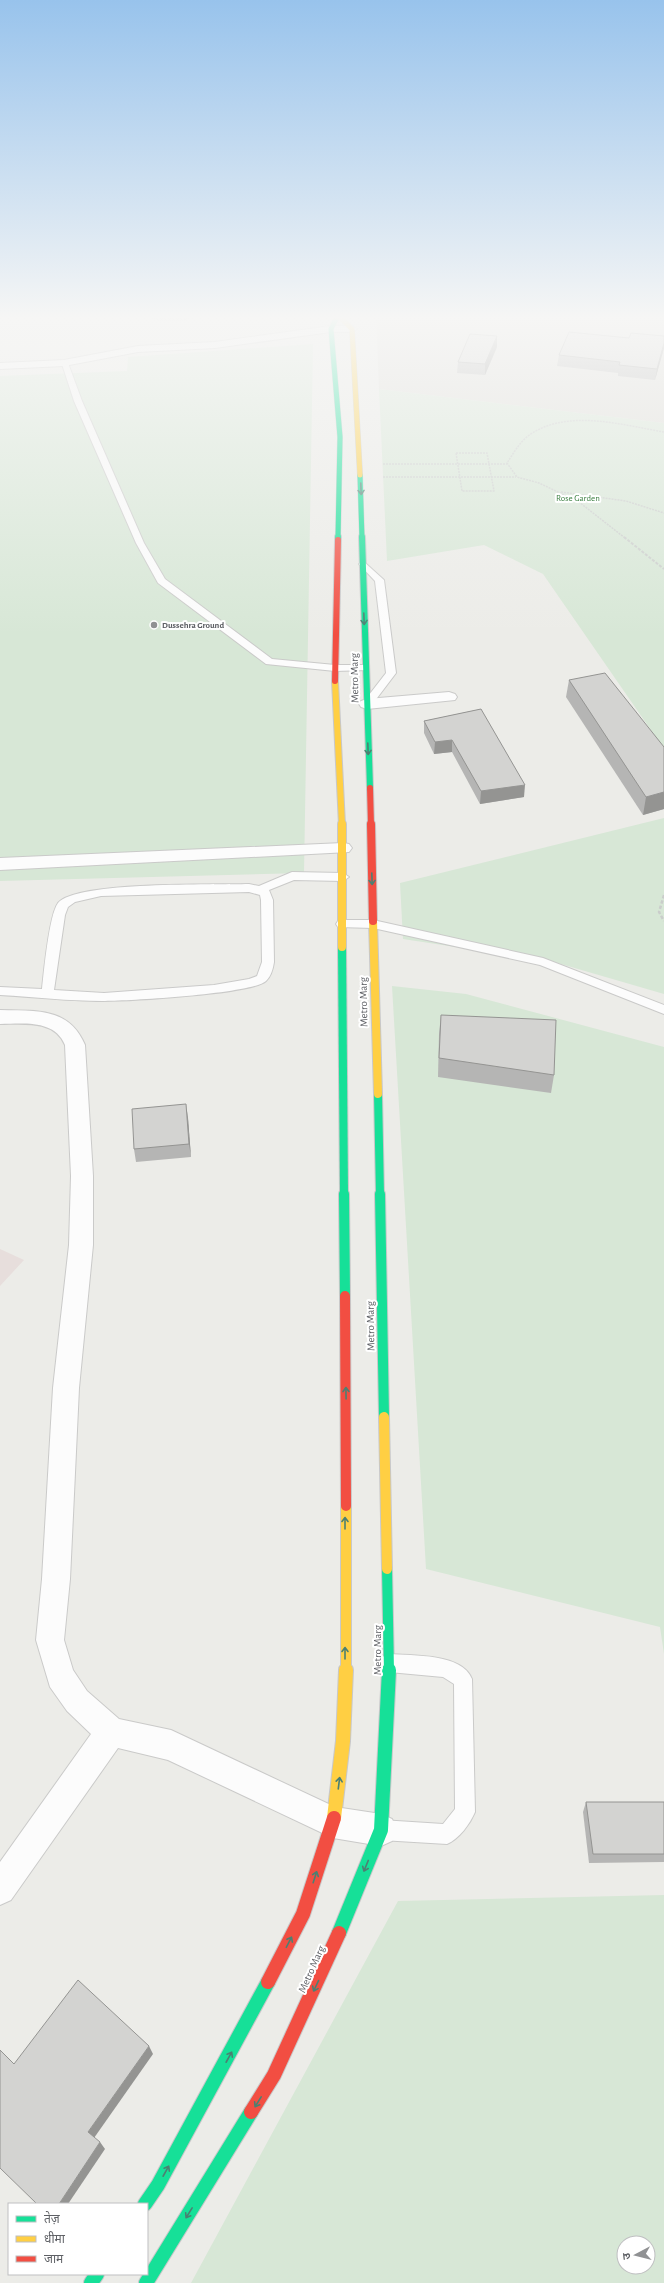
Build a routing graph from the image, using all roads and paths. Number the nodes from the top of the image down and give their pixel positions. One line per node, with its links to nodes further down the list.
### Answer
1 (88, 422): 19 (lane)
2 (339, 422): 19 (street, Metro Marg)
3 (358, 422): 7 (street, Metro Marg)
4 (566, 422): 9 (path)
5 (594, 422): 6 (path)
6 (664, 432)
7 (360, 463): 10 (path); 11 (street, Metro Marg)
8 (489, 464): 9 (path); 10 (path); 10 (path); 13 (path)
9 (507, 464): 14 (path)
10 (458, 465): 12 (path)
11 (360, 477): 12 (path); 17 (street, Metro Marg, one-way to 17)
12 (460, 477): 13 (path); 13 (path)
13 (492, 477): 14 (path)
14 (516, 477): 15 (path)
15 (559, 492): 16 (path); 18 (path)
16 (664, 513)
17 (363, 564): 20 (street, Metro Marg, one-way to 20); 22 (lane)
18 (664, 569)
19 (335, 668): 20 (lane); 23 (street, Metro Marg)
20 (366, 668): 22 (street, Metro Marg)
21 (449, 697): 22 (street)
22 (367, 704): 30 (street, Metro Marg, one-way to 30)
23 (343, 848): 24 (street); 25 (street, Metro Marg)
24 (0, 864)
25 (343, 877): 26 (lane); 29 (street, Metro Marg)
26 (260, 890): 32 (lane); 32 (lane)
27 (664, 895): 28 (path)
28 (664, 921)
29 (342, 924): 30 (lane); 37 (street, Metro Marg, one-way to 29)
30 (373, 924): 33 (lane); 35 (street, Metro Marg)
31 (0, 991): 32 (lane)
32 (47, 995)
33 (664, 1010)
34 (0, 1017): 36 (street)
35 (390, 1662): 38 (street, Metro Marg); 38 (lane)
36 (111, 1732): 37 (street); 39 (street)
37 (333, 1822): 38 (street); 40 (street, Metro Marg, one-way to 37)
38 (381, 1830): 41 (street, Metro Marg, one-way to 41)
39 (0, 1889)
40 (146, 2203)
41 (146, 2283)

